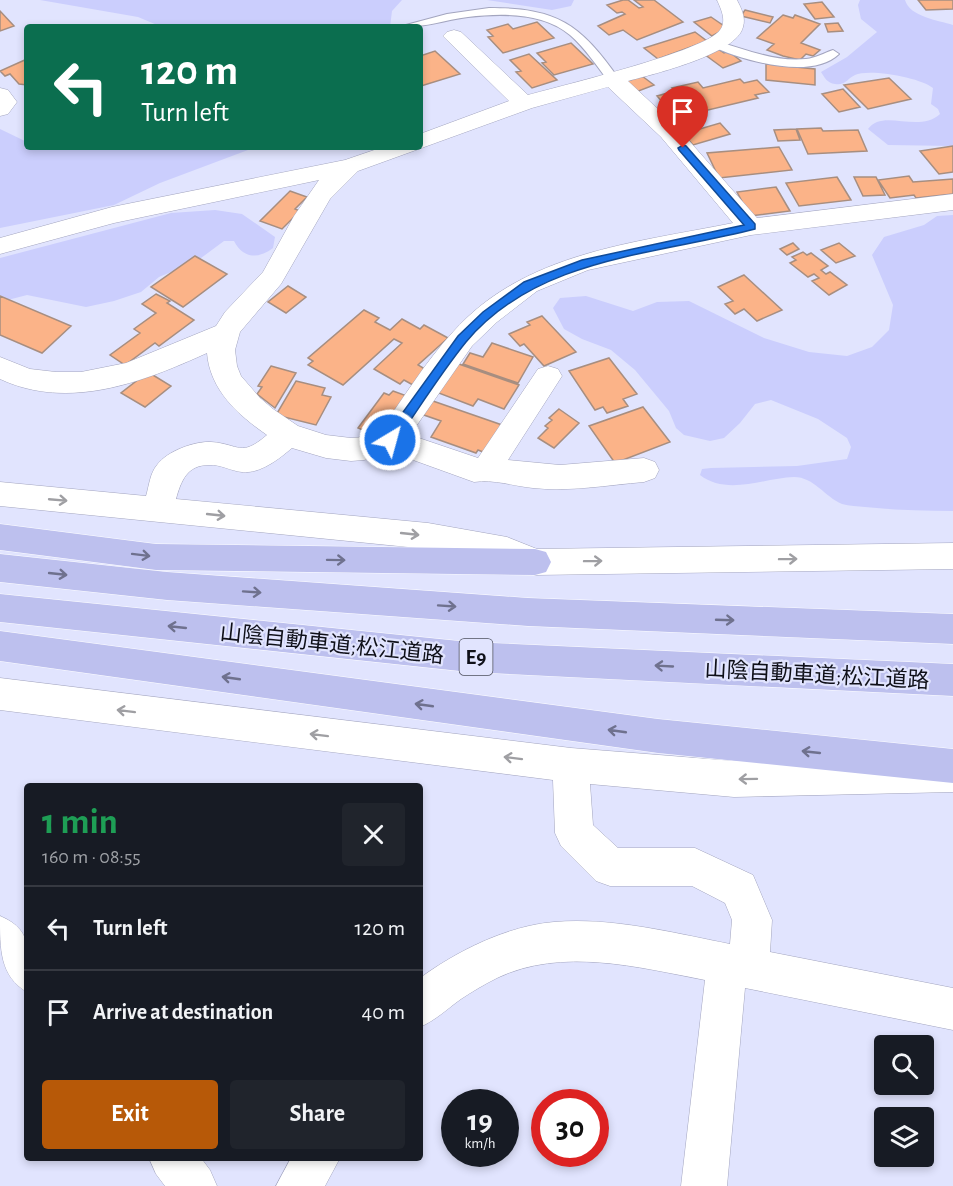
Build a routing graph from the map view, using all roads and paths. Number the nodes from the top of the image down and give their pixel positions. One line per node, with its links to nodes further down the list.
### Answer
1 (726, 0): 4 (street)
2 (420, 24): 6 (lane)
3 (454, 36): 8 (street)
4 (716, 44): 5 (lane); 6 (street)
5 (833, 54)
6 (614, 79): 8 (street); 14 (street)
7 (0, 95): 9 (street)
8 (524, 103): 10 (street)
9 (0, 110)
10 (423, 141)
11 (398, 150): 12 (street)
12 (350, 166): 15 (street); 16 (street)
13 (953, 202): 14 (street)
14 (751, 226): 20 (street)
15 (0, 246)
16 (226, 333): 17 (street); 19 (street)
17 (0, 367)
18 (548, 376): 21 (street)
19 (288, 434): 20 (street); 24 (street)
20 (390, 440): 21 (street)
21 (487, 468): 22 (street)
22 (644, 470)
23 (0, 494): 24 (street, one-way to 24)
24 (158, 509): 27 (street, one-way to 27)
25 (0, 537): 27 (highway, one-way to 27)
26 (953, 556): 27 (street, one-way to 26)
27 (535, 562)
28 (0, 568): 30 (highway, 山陰自動車道;松江道路 / E9, one-way to 30)
29 (0, 608): 32 (highway, 山陰自動車道;松江道路 / E9, one-way to 29)
30 (953, 629)
31 (0, 646): 35 (highway, one-way to 31)
32 (953, 680)
33 (0, 694): 34 (street, one-way to 33)
34 (571, 765): 36 (street, one-way to 34); 38 (street)
35 (953, 766)
36 (953, 775)
37 (0, 936): 39 (street)
38 (738, 966): 40 (street); 41 (street); 46 (street)
39 (24, 967)
40 (423, 1003)
41 (953, 1009)
42 (174, 1161): 44 (street)
43 (315, 1161): 45 (street)
44 (194, 1186)
45 (300, 1186)
46 (704, 1186)

